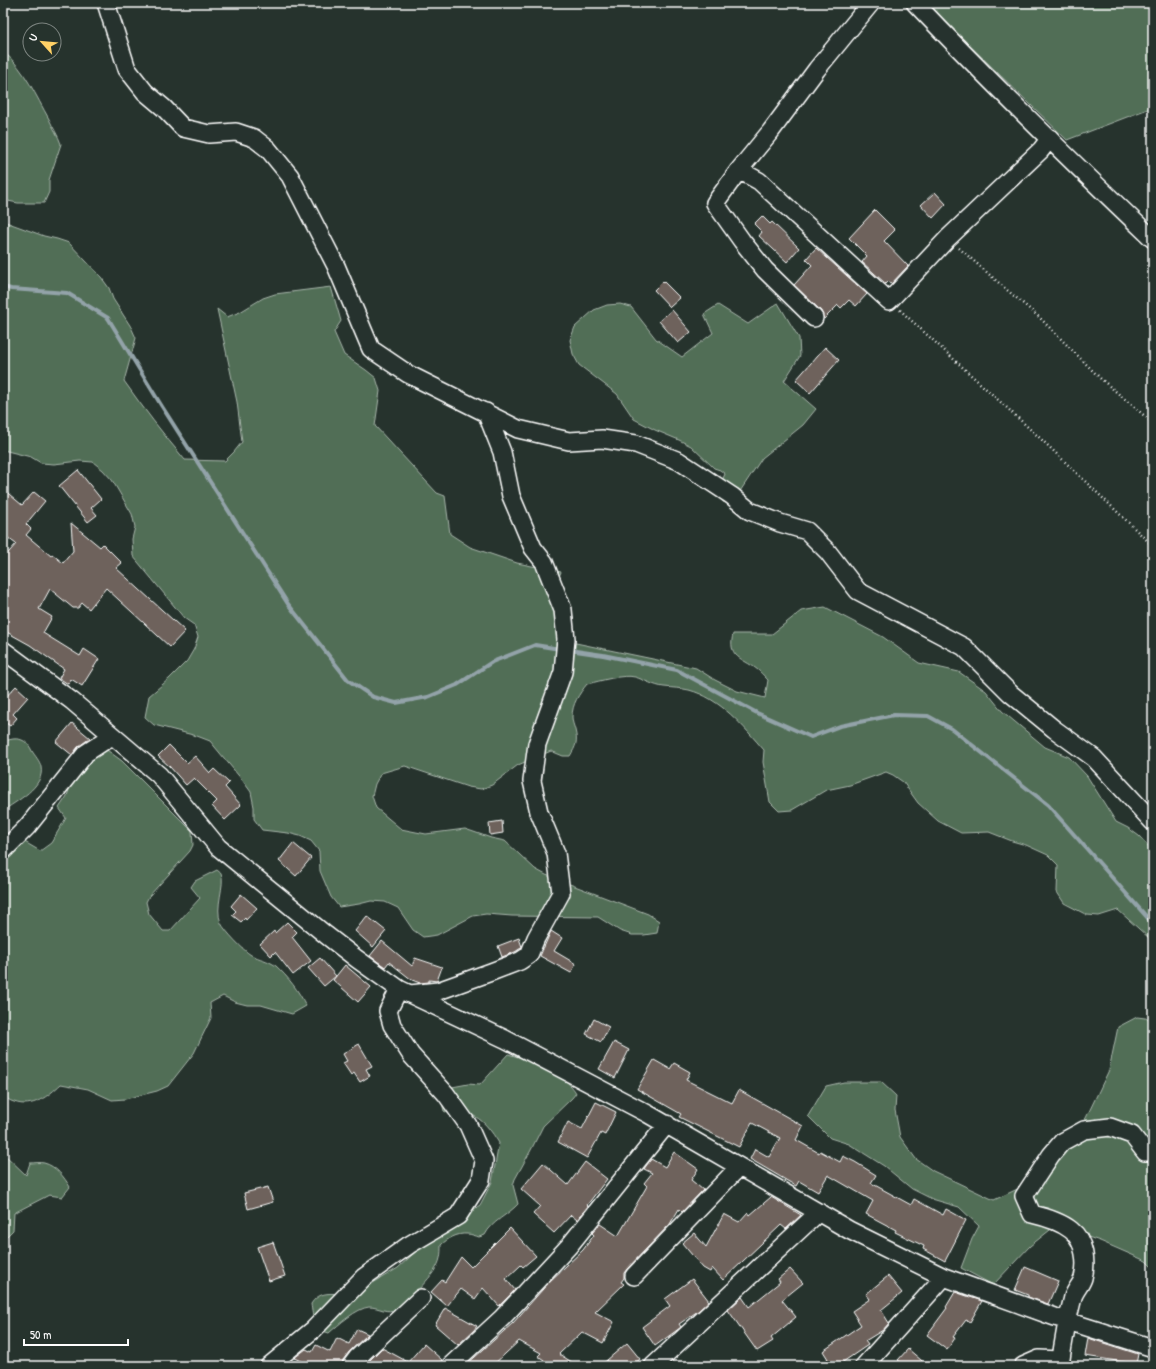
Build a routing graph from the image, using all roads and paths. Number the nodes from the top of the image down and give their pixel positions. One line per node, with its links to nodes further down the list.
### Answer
1 (106, 3): 10 (street)
2 (871, 3): 5 (street)
3 (914, 3): 4 (street)
4 (1050, 138): 6 (street); 7 (street)
5 (739, 170): 8 (street); 9 (street)
6 (948, 238): 8 (street); 11 (path)
7 (1153, 239)
8 (889, 301): 12 (path)
9 (814, 318)
10 (486, 412): 15 (street); 17 (street)
11 (1153, 423)
12 (1153, 546)
13 (3, 650): 14 (street)
14 (112, 736): 16 (street); 17 (street)
15 (1153, 822)
16 (3, 851)
17 (404, 991): 18 (street); 28 (street)
18 (667, 1124): 20 (street); 30 (street)
19 (1153, 1152): 25 (street)
20 (739, 1166): 21 (street); 22 (street)
21 (819, 1212): 23 (street); 31 (street)
22 (634, 1276)
23 (944, 1277): 25 (street); 32 (street)
24 (421, 1298): 29 (street)
25 (1067, 1321): 26 (street); 27 (street)
26 (1153, 1348)
27 (1060, 1363): 33 (street)
28 (269, 1366)
29 (351, 1366)
30 (450, 1366)
31 (653, 1366)
32 (864, 1366)
33 (1023, 1366)

